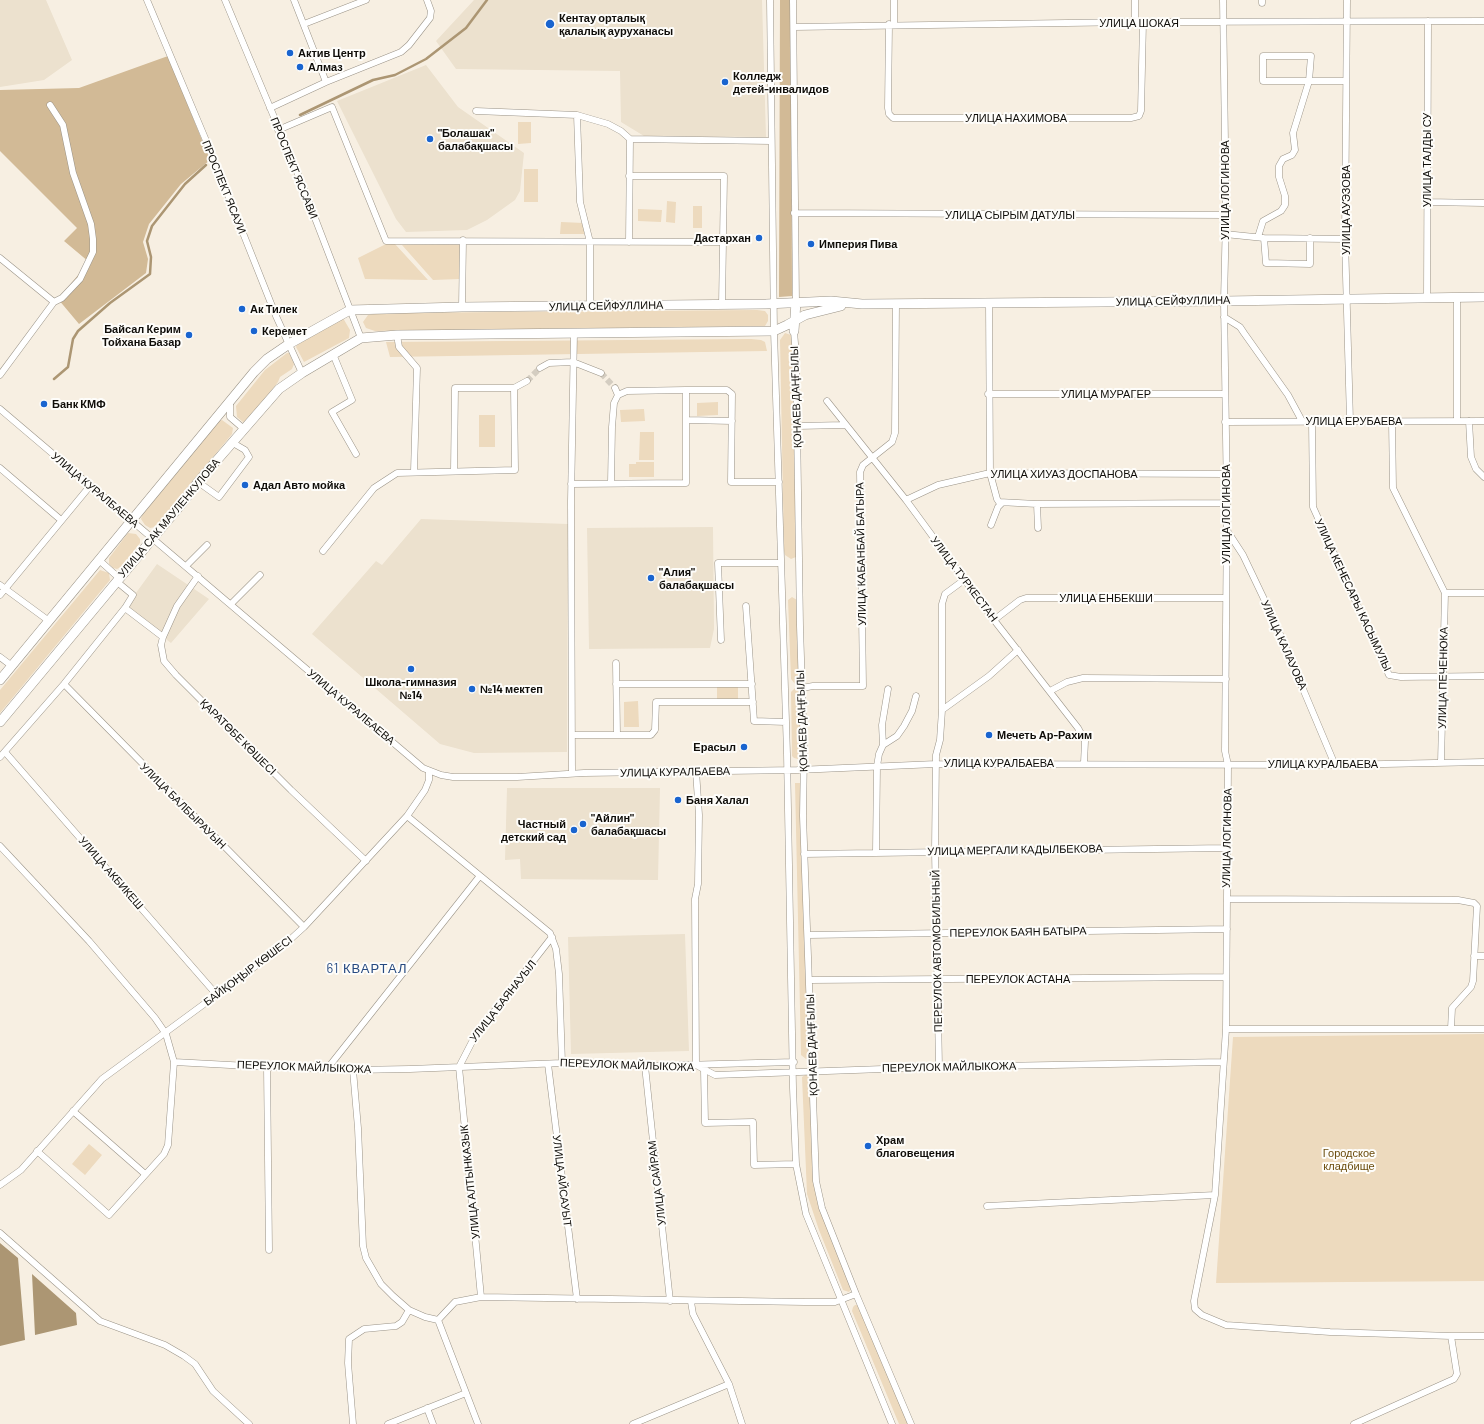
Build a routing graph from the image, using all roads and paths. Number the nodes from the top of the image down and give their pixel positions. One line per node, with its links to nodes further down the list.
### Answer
1 (147, 0): 67 (street, ПРОСПЕКТ ЯСАУИ)
2 (225, 0): 25 (street, ПРОСПЕКТ ЯССАВИ)
3 (294, 0): 18 (street)
4 (366, 0): 18 (street)
5 (427, 0): 23 (street)
6 (770, 0): 30 (street, ҚОНАЕВ ДАҢҒЫЛЫ)
7 (793, 0): 20 (street, ҚОНАЕВ ДАҢҒЫЛЫ)
8 (894, 0): 19 (street)
9 (1135, 0): 13 (street)
10 (1223, 0): 17 (street, УЛИЦА ЛОГИНОВА)
11 (1347, 0): 15 (street, УЛИЦА АУЭЗОВА)
12 (1484, 21): 16 (street, УЛИЦА ШОКАЯ)
13 (1135, 22): 14 (street, УЛИЦА ШОКАЯ); 19 (street, УЛИЦА ШОКАЯ)
14 (1142, 22): 17 (street, УЛИЦА ШОКАЯ); 19 (street, УЛИЦА НАХИМОВА)
15 (1347, 22): 16 (street, УЛИЦА ШОКАЯ); 17 (street, УЛИЦА ШОКАЯ); 22 (street, УЛИЦА АУЭЗОВА)
16 (1428, 22): 32 (street, УЛИЦА ТАЛДЫ СУ)
17 (1223, 23): 35 (street, УЛИЦА ЛОГИНОВА)
18 (304, 24): 23 (street)
19 (892, 24): 20 (street, УЛИЦА ШОКАЯ)
20 (794, 27): 34 (street, ҚОНАЕВ ДАҢҒЫЛЫ)
21 (1310, 81): 21 (street); 22 (street); 37 (street)
22 (1346, 81): 39 (street, УЛИЦА АУЭЗОВА)
23 (326, 82): 25 (street)
24 (50, 105): 50 (street)
25 (270, 108): 28 (street, ПРОСПЕКТ ЯССАВИ)
26 (476, 111): 27 (street)
27 (577, 115): 29 (street); 41 (street)
28 (278, 130): 40 (street); 59 (street, ПРОСПЕКТ ЯССАВИ)
29 (630, 139): 30 (street); 31 (street)
30 (771, 141): 54 (street, ҚОНАЕВ ДАҢҒЫЛЫ)
31 (629, 176): 42 (street); 43 (street)
32 (1426, 202): 33 (street); 46 (street, УЛИЦА ТАЛДЫ СУ)
33 (1484, 203)
34 (794, 213): 35 (street, УЛИЦА СЫРЫМ ДАТУЛЫ); 51 (street, ҚОНАЕВ ДАҢҒЫЛЫ)
35 (1226, 214): 36 (street, УЛИЦА ЛОГИНОВА)
36 (1225, 234): 37 (street); 49 (street, УЛИЦА ЛОГИНОВА)
37 (1261, 238): 38 (street); 38 (street)
38 (1310, 238): 39 (street)
39 (1346, 239): 48 (street, УЛИЦА АУЭЗОВА)
40 (463, 240): 41 (street); 58 (street)
41 (590, 242): 42 (street); 57 (street)
42 (628, 242): 43 (street)
43 (722, 242): 56 (street)
44 (0, 258): 50 (street)
45 (1484, 297): 47 (main road, УЛИЦА СЕЙФУЛЛИНА)
46 (1427, 298): 47 (main road, УЛИЦА СЕЙФУЛЛИНА); 48 (main road, УЛИЦА СЕЙФУЛЛИНА)
47 (1457, 298): 90 (street)
48 (1347, 299): 49 (main road, УЛИЦА СЕЙФУЛЛИНА); 88 (street, УЛИЦА АУЭЗОВА)
49 (1224, 301): 53 (main road, УЛИЦА СЕЙФУЛЛИНА); 60 (street, УЛИЦА ЛОГИНОВА)
50 (54, 302): 73 (street)
51 (796, 302): 54 (main road, УЛИЦА СЕЙФУЛЛИНА); 55 (main road, УЛИЦА СЕЙФУЛЛИНА); 61 (main road, ҚОНАЕВ ДАҢҒЫЛЫ)
52 (896, 303): 53 (main road, УЛИЦА СЕЙФУЛЛИНА); 55 (main road, УЛИЦА СЕЙФУЛЛИНА); 99 (street, УЛИЦА КАБАНБАЙ БАТЫРА)
53 (989, 303): 78 (street)
54 (773, 304): 56 (main road, УЛИЦА СЕЙФУЛЛИНА); 62 (street, ҚОНАЕВ ДАҢҒЫЛЫ)
55 (862, 304): 61 (main road, УЛИЦА СЕЙФУЛЛИНА)
56 (722, 305): 57 (main road, УЛИЦА СЕЙФУЛЛИНА)
57 (590, 306): 58 (main road, УЛИЦА СЕЙФУЛЛИНА)
58 (462, 307): 59 (main road, УЛИЦА СЕЙФУЛЛИНА)
59 (350, 310): 66 (street, ПРОСПЕКТ ЯССАВИ); 67 (main road)
60 (1224, 317): 79 (street, УЛИЦА ЛОГИНОВА); 86 (street)
61 (794, 321): 62 (main road, УЛИЦА СЕЙФУЛЛИНА); 63 (main road, ҚОНАЕВ ДАҢҒЫЛЫ)
62 (774, 330): 64 (main road, УЛИЦА СЕЙФУЛЛИНА); 107 (street, ҚОНАЕВ ДАҢҒЫЛЫ)
63 (794, 331): 95 (street, ҚОНАЕВ ДАҢҒЫЛЫ)
64 (574, 333): 65 (main road, УЛИЦА СЕЙФУЛЛИНА); 69 (street)
65 (397, 335): 66 (main road, УЛИЦА СЕЙФУЛЛИНА); 101 (street)
66 (361, 338): 68 (main road, УЛИЦА САК МАУЛЕНКУЛОВА)
67 (289, 344): 71 (street, ПРОСПЕКТ ЯСАУИ); 81 (main road)
68 (333, 354): 71 (main road, УЛИЦА САК МАУЛЕНКУЛОВА); 98 (street)
69 (573, 362): 70 (street); 72 (street); 109 (street)
70 (540, 368)
71 (302, 373): 96 (main road, УЛИЦА САК МАУЛЕНКУЛОВА)
72 (601, 373)
73 (0, 375)
74 (527, 381): 75 (street)
75 (514, 388): 102 (street); 102 (street)
76 (615, 388): 80 (street)
77 (686, 390): 80 (street); 84 (street); 85 (street)
78 (988, 394): 79 (street, УЛИЦА МУРАГЕР); 103 (street)
79 (1225, 394): 93 (street, УЛИЦА ЛОГИНОВА)
80 (618, 395): 108 (street)
81 (231, 400): 96 (street); 116 (main road)
82 (827, 401): 94 (street, УЛИЦА ТУРКЕСТАН)
83 (0, 409): 110 (street, УЛИЦА КУРАЛБАЕВА)
84 (687, 420): 85 (street); 108 (street)
85 (732, 421): 107 (street)
86 (1302, 421): 87 (street, УЛИЦА ЕРУБАЕВА); 93 (street, УЛИЦА ЕРУБАЕВА)
87 (1312, 421): 88 (street, УЛИЦА ЕРУБАЕВА); 146 (street, УЛИЦА КЕНЕСАРЫ КАСЫМУЛЫ)
88 (1350, 421): 89 (street, УЛИЦА ЕРУБАЕВА)
89 (1392, 421): 90 (street, УЛИЦА ЕРУБАЕВА); 131 (street)
90 (1457, 421): 91 (street, УЛИЦА ЕРУБАЕВА)
91 (1470, 421): 92 (street, УЛИЦА ЕРУБАЕВА); 105 (street)
92 (1484, 421)
93 (1225, 422): 104 (street, УЛИЦА ЛОГИНОВА)
94 (845, 425): 95 (street); 99 (street, УЛИЦА ТУРКЕСТАН)
95 (797, 426): 153 (street, ҚОНАЕВ ДАҢҒЫЛЫ)
96 (244, 429): 97 (main road, УЛИЦА САК МАУЛЕНКУЛОВА)
97 (233, 443): 106 (main road, УЛИЦА САК МАУЛЕНКУЛОВА); 106 (street)
98 (356, 454)
99 (872, 457): 111 (street, УЛИЦА ТУРКЕСТАН); 153 (street, УЛИЦА КАБАНБАЙ БАТЫРА)
100 (0, 468): 115 (street)
101 (414, 471): 102 (street); 122 (street)
102 (454, 471)
103 (990, 473): 104 (street, УЛИЦА ХИУАЗ ДОСПАНОВА); 111 (street, УЛИЦА ХИУАЗ ДОСПАНОВА); 112 (street)
104 (1226, 474): 113 (street, УЛИЦА ЛОГИНОВА)
105 (1484, 477)
106 (198, 482): 120 (main road, УЛИЦА САК МАУЛЕНКУЛОВА)
107 (779, 482): 124 (street, ҚОНАЕВ ДАҢҒЫЛЫ)
108 (610, 483): 109 (street)
109 (571, 484): 161 (street)
110 (90, 486): 115 (street); 116 (street, УЛИЦА КУРАЛБАЕВА)
111 (906, 500): 129 (street, УЛИЦА ТУРКЕСТАН)
112 (1002, 503): 114 (street); 117 (street)
113 (1227, 503): 114 (street); 119 (street, УЛИЦА ЛОГИНОВА)
114 (1037, 504): 118 (street)
115 (61, 520): 130 (street)
116 (131, 520): 120 (street, УЛИЦА КУРАЛБАЕВА); 123 (main road)
117 (992, 525)
118 (1038, 528)
119 (1226, 529): 134 (street, УЛИЦА ЛОГИНОВА); 171 (street, УЛИЦА КАЛАУОВА)
120 (152, 538): 125 (street, УЛИЦА КУРАЛБАЕВА); 128 (main road, УЛИЦА САК МАУЛЕНКУЛОВА)
121 (207, 545): 125 (street)
122 (323, 551)
123 (100, 560): 128 (street); 139 (main road)
124 (781, 563): 141 (street); 160 (street, ҚОНАЕВ ДАҢҒЫЛЫ)
125 (186, 566): 127 (street, УЛИЦА КУРАЛБАЕВА)
126 (260, 575): 135 (street)
127 (198, 576): 135 (street, УЛИЦА КУРАЛБАЕВА); 140 (street)
128 (118, 579): 137 (street); 159 (main road, УЛИЦА САК МАУЛЕНКУЛОВА)
129 (964, 580): 138 (street, УЛИЦА ТУРКЕСТАН); 158 (street, ПЕРЕУЛОК АВТОМОБИЛЬНЫЙ)
130 (2, 587): 133 (street); 139 (street)
131 (1446, 593): 132 (street); 146 (street, УЛИЦА ПЕЧЕНЮКА)
132 (1484, 593)
133 (0, 595)
134 (1226, 598): 138 (street, УЛИЦА ЕНБЕКШИ); 148 (street, УЛИЦА ЛОГИНОВА)
135 (231, 604): 175 (street, УЛИЦА КУРАЛБАЕВА)
136 (746, 606): 152 (street)
137 (125, 608): 140 (street); 150 (street)
138 (994, 620): 142 (street, УЛИЦА ТУРКЕСТАН)
139 (48, 621): 145 (main road)
140 (163, 637): 184 (street, ҚАРАТӨБЕ КӨШЕСІ)
141 (721, 640)
142 (1018, 650): 155 (street, УЛИЦА ТУРКЕСТАН); 158 (street)
143 (0, 657): 145 (street)
144 (616, 663): 151 (street)
145 (12, 666): 149 (main road)
146 (1443, 676): 147 (street, УЛИЦА КЕНЕСАРЫ КАСЫМУЛЫ); 168 (street, УЛИЦА ПЕЧЕНЮКА)
147 (1484, 676)
148 (1226, 679): 155 (street); 170 (street, УЛИЦА ЛОГИНОВА)
149 (0, 680)
150 (64, 684): 164 (street); 187 (street, УЛИЦА БАЛБЫРАУЫН)
151 (616, 684): 152 (street); 162 (street)
152 (752, 684): 157 (street)
153 (802, 688): 174 (street, ҚОНАЕВ ДАҢҒЫЛЫ)
154 (888, 689): 163 (street)
155 (1050, 691): 167 (street, УЛИЦА ТУРКЕСТАН)
156 (916, 696): 163 (street)
157 (753, 702): 160 (street); 162 (street)
158 (942, 710): 169 (street, ПЕРЕУЛОК АВТОМОБИЛЬНЫЙ)
159 (0, 722)
160 (786, 722): 173 (street, ҚОНАЕВ ДАҢҒЫЛЫ)
161 (572, 735): 162 (street); 177 (street)
162 (617, 735)
163 (884, 745): 172 (street)
164 (5, 752): 165 (street); 197 (street, УЛИЦА АКБИКЕШ)
165 (0, 757)
166 (1484, 762): 168 (street, УЛИЦА КУРАЛБАЕВА)
167 (1084, 763): 169 (street, УЛИЦА КУРАЛБАЕВА); 170 (street, УЛИЦА КУРАЛБАЕВА)
168 (1441, 763): 171 (street, УЛИЦА КУРАЛБАЕВА)
169 (936, 764): 172 (street, УЛИЦА КУРАЛБАЕВА); 181 (street, ПЕРЕУЛОК АВТОМОБИЛЬНЫЙ)
170 (1228, 765): 171 (street, УЛИЦА КУРАЛБАЕВА); 180 (street, УЛИЦА ЛОГИНОВА)
171 (1335, 765)
172 (877, 766): 174 (street, УЛИЦА КУРАЛБАЕВА); 182 (street)
173 (787, 770): 174 (street, УЛИЦА КУРАЛБАЕВА); 176 (street, УЛИЦА КУРАЛБАЕВА); 203 (street, ҚОНАЕВ ДАҢҒЫЛЫ)
174 (804, 770): 183 (street, ҚОНАЕВ ДАҢҒЫЛЫ)
175 (429, 771): 177 (street, УЛИЦА КУРАЛБАЕВА); 178 (street, БАЙҚОҢЫР КӨШЕСІ)
176 (696, 771): 177 (street, УЛИЦА КУРАЛБАЕВА); 208 (street)
177 (572, 773)
178 (407, 816): 184 (street, БАЙҚОҢЫР КӨШЕСІ); 185 (street)
179 (0, 846): 201 (street)
180 (1226, 848): 181 (street, УЛИЦА МЕРГАЛИ КАДЫЛБЕКОВА); 186 (street, УЛИЦА ЛОГИНОВА)
181 (935, 851): 182 (street, УЛИЦА МЕРГАЛИ КАДЫЛБЕКОВА); 189 (street, ПЕРЕУЛОК АВТОМОБИЛЬНЫЙ)
182 (876, 852): 183 (street, УЛИЦА МЕРГАЛИ КАДЫЛБЕКОВА)
183 (804, 854): 190 (street, ҚОНАЕВ ДАҢҒЫЛЫ)
184 (366, 861): 187 (street, БАЙҚОҢЫР КӨШЕСІ)
185 (479, 877): 191 (street); 212 (street)
186 (1227, 899): 188 (street, УЛИЦА ЛОГИНОВА); 192 (street)
187 (304, 927): 197 (street, БАЙҚОҢЫР КӨШЕСІ)
188 (1227, 929): 189 (street, ПЕРЕУЛОК БАЯН БАТЫРА); 194 (street, УЛИЦА ЛОГИНОВА)
189 (935, 933): 190 (street, ПЕРЕУЛОК БАЯН БАТЫРА); 195 (street, ПЕРЕУЛОК АВТОМОБИЛЬНЫЙ)
190 (808, 935): 196 (street, ҚОНАЕВ ДАҢҒЫЛЫ)
191 (552, 937): 205 (street); 210 (street, УЛИЦА БАЯНАУЫЛ)
192 (1474, 956): 193 (street); 199 (street)
193 (1484, 956)
194 (1226, 977): 195 (street, ПЕРЕУЛОК АСТАНА); 198 (street, УЛИЦА ЛОГИНОВА)
195 (937, 978): 196 (street, ПЕРЕУЛОК АСТАНА); 211 (street, ПЕРЕУЛОК АВТОМОБИЛЬНЫЙ)
196 (810, 980): 215 (street, ҚОНАЕВ ДАҢҒЫЛЫ)
197 (216, 994): 201 (street, БАЙҚОҢЫР КӨШЕСІ)
198 (1226, 1029): 199 (street); 204 (street, УЛИЦА ЛОГИНОВА)
199 (1451, 1029): 200 (street)
200 (1484, 1029)
201 (166, 1034): 202 (street); 217 (street, БАЙҚОҢЫР КӨШЕСІ)
202 (174, 1062): 209 (street, ПЕРЕУЛОК МАЙЛЫКОЖА); 220 (street)
203 (794, 1062): 208 (street); 216 (street, ҚОНАЕВ ДАҢҒЫЛЫ)
204 (1223, 1062): 211 (street, ПЕРЕУЛОК МАЙЛЫКОЖА); 222 (street, УЛИЦА ЛОГИНОВА)
205 (562, 1063): 206 (street, ПЕРЕУЛОК МАЙЛЫКОЖА); 207 (street, ПЕРЕУЛОК МАЙЛЫКОЖА)
206 (548, 1064): 210 (street, ПЕРЕУЛОК МАЙЛЫКОЖА); 228 (street, УЛИЦА АЙСАУЫТ)
207 (645, 1066): 208 (street, ПЕРЕУЛОК МАЙЛЫКОЖА); 230 (street, УЛИЦА САЙРАМ)
208 (696, 1066): 214 (street, ПЕРЕУЛОК МАЙЛЫКОЖА)
209 (267, 1067): 212 (street, ПЕРЕУЛОК МАЙЛЫКОЖА); 225 (street)
210 (459, 1067): 213 (street, ПЕРЕУЛОК МАЙЛЫКОЖА); 227 (street, УЛИЦА АЛТЫНКАЗЫК)
211 (939, 1067): 215 (street, ПЕРЕУЛОК МАЙЛЫКОЖА)
212 (327, 1068): 213 (street, ПЕРЕУЛОК МАЙЛЫКОЖА)
213 (352, 1070): 232 (street)
214 (704, 1070): 216 (street, ПЕРЕУЛОК МАЙЛЫКОЖА); 219 (street)
215 (812, 1071): 216 (street, ПЕРЕУЛОК МАЙЛЫКОЖА); 226 (street, ҚОНАЕВ ДАҢҒЫЛЫ)
216 (793, 1072): 219 (street, ҚОНАЕВ ДАҢҒЫЛЫ)
217 (73, 1111): 218 (street, БАЙҚОҢЫР КӨШЕСІ); 220 (street)
218 (37, 1151): 220 (street); 221 (street, БАЙҚОҢЫР КӨШЕСІ)
219 (796, 1164): 229 (street, ҚОНАЕВ ДАҢҒЫЛЫ)
220 (146, 1174)
221 (0, 1185)
222 (1215, 1195): 223 (street); 234 (street, УЛИЦА ЛОГИНОВА)
223 (988, 1206)
224 (0, 1233): 239 (street)
225 (269, 1250)
226 (856, 1294): 229 (street); 247 (street, ҚОНАЕВ ДАҢҒЫЛЫ)
227 (481, 1298): 228 (street); 233 (street)
228 (577, 1299): 230 (street)
229 (841, 1300): 231 (street); 246 (street, ҚОНАЕВ ДАҢҒЫЛЫ)
230 (670, 1301): 231 (street)
231 (691, 1302): 236 (street)
232 (409, 1310): 233 (street); 240 (street)
233 (438, 1320): 237 (street)
234 (1451, 1336): 235 (street, УЛИЦА ЛОГИНОВА); 248 (street)
235 (1484, 1336)
236 (729, 1384): 244 (street); 245 (street)
237 (466, 1393): 238 (street); 243 (street)
238 (428, 1408): 241 (street); 242 (street)
239 (249, 1424)
240 (353, 1424)
241 (389, 1424)
242 (433, 1424)
243 (478, 1424)
244 (633, 1424)
245 (742, 1424)
246 (892, 1424)
247 (911, 1424)
248 (1354, 1424)

